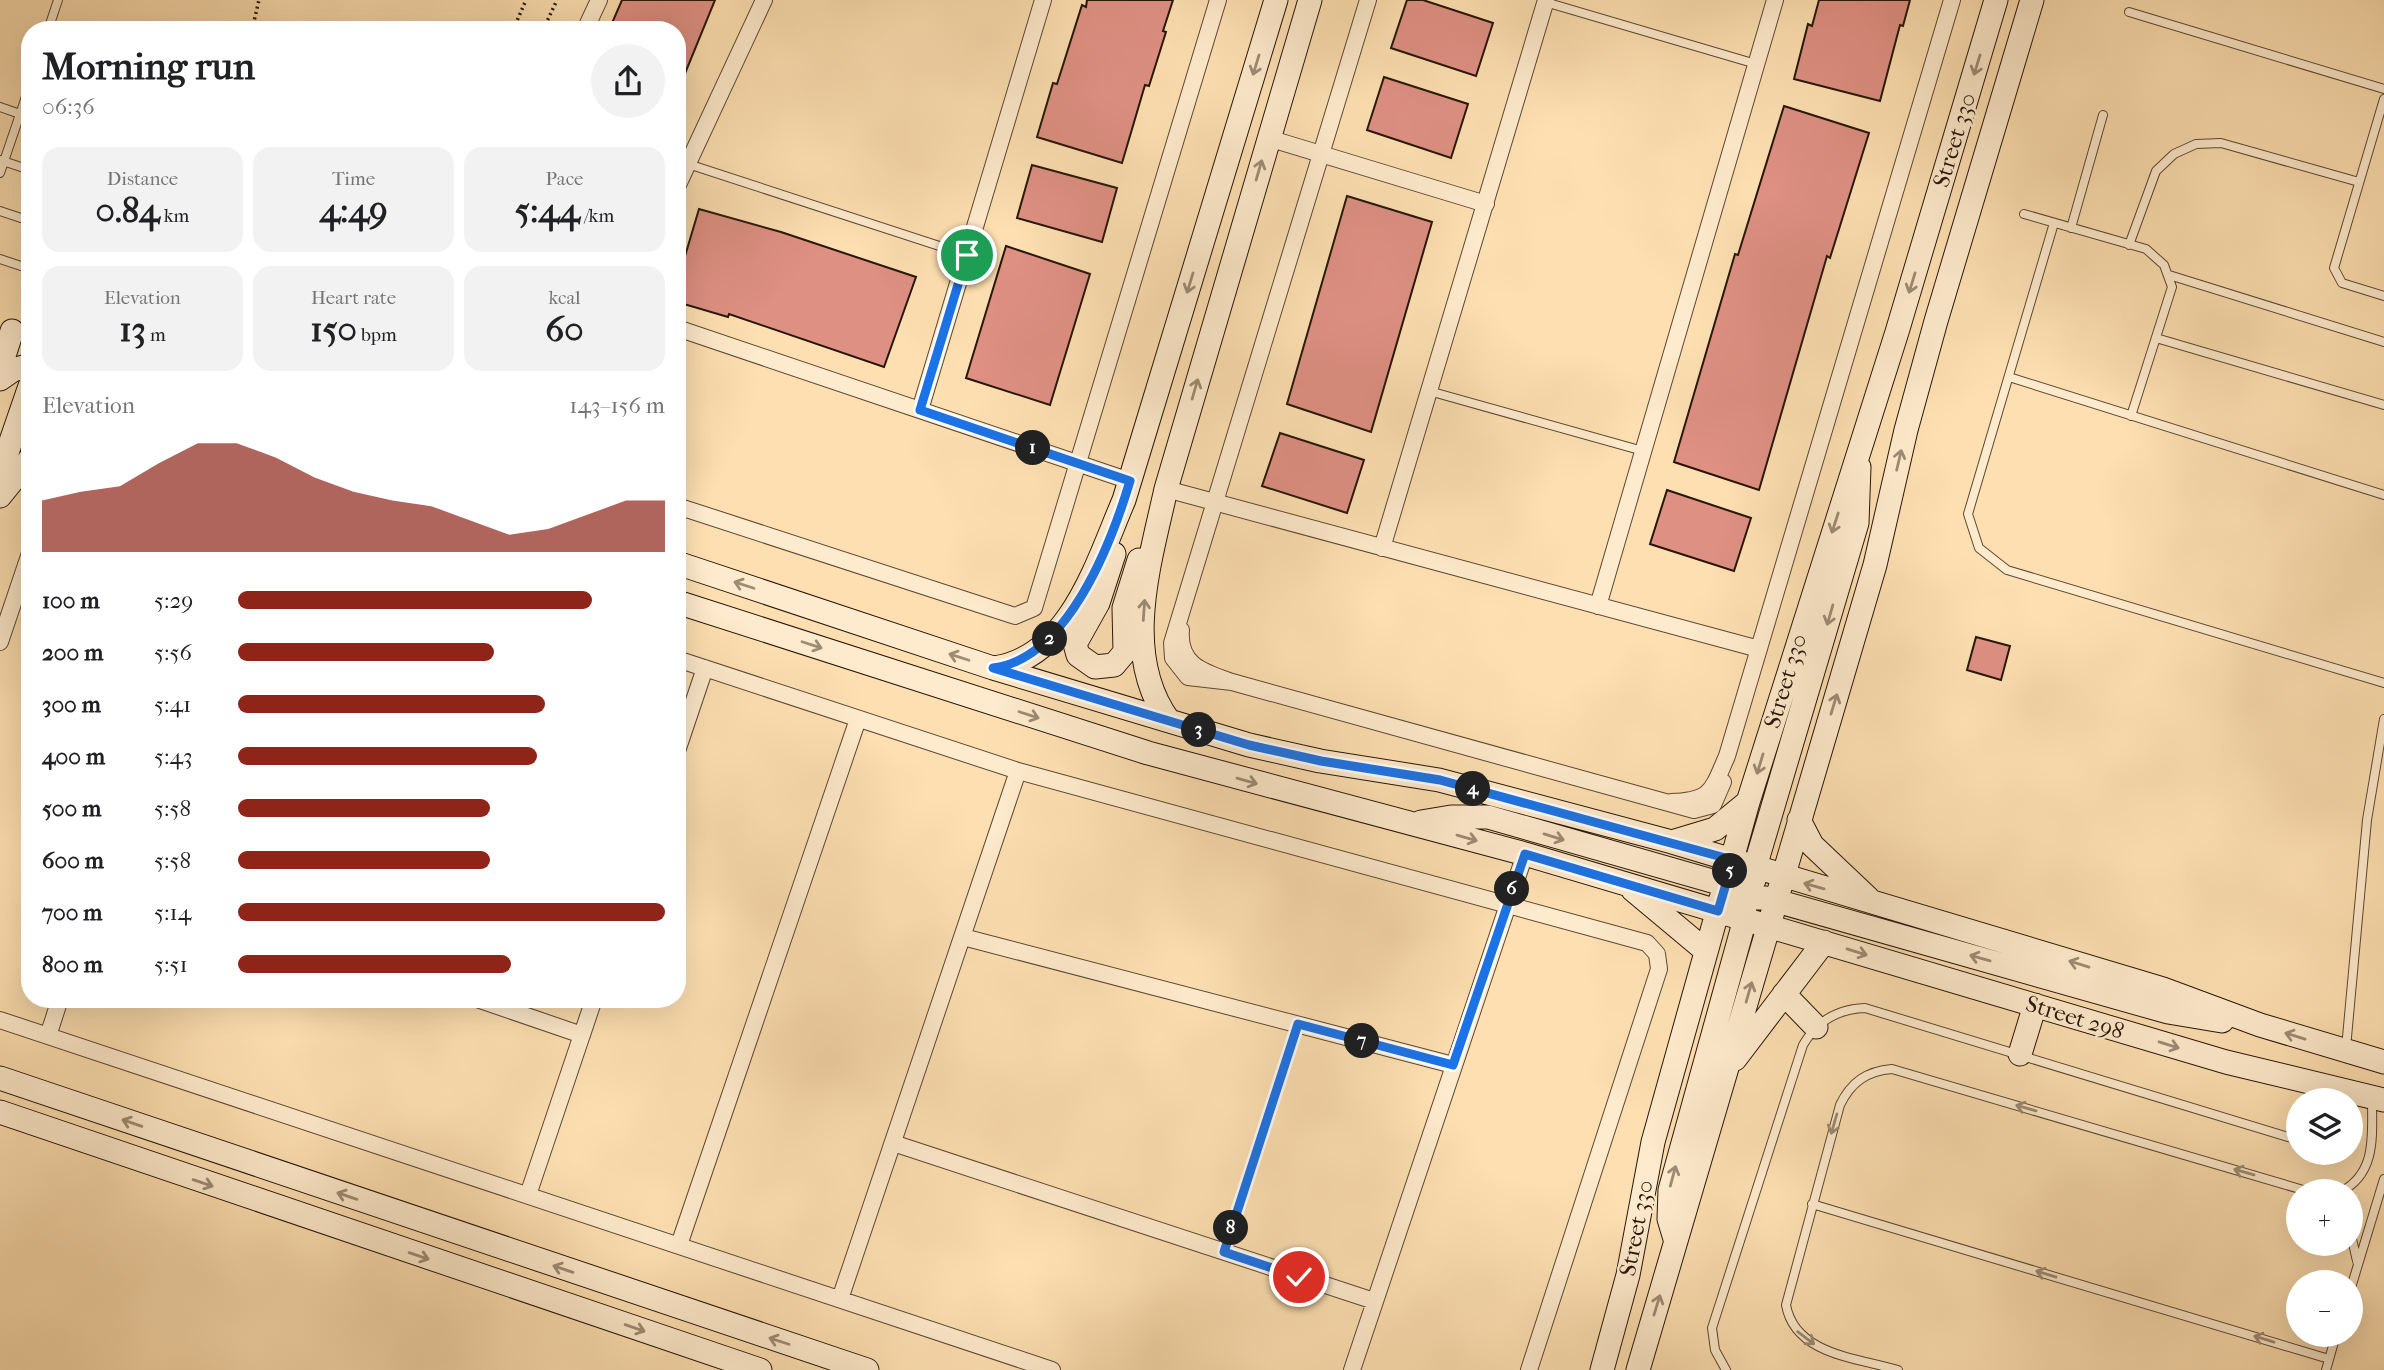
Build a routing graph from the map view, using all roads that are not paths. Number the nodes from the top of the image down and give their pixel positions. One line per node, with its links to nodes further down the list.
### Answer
1 (58, 0): 15 (lane)
2 (599, 0): 16 (street)
3 (764, 0): 27 (street)
4 (1043, 0): 39 (street)
5 (1218, 0): 60 (street)
6 (1276, 0): 64 (street, one-way to 64)
7 (1310, 0): 24 (street)
8 (1368, 0): 25 (street)
9 (1775, 0): 17 (street)
10 (1952, 0): 75 (street)
11 (1996, 0): 59 (street, Street 330, one-way to 59)
12 (2032, 0): 86 (street, Street 330, one-way to 12)
13 (1545, 1): 17 (lane); 32 (street)
14 (2129, 12): 18 (lane)
15 (51, 21)
16 (589, 21)
17 (1756, 64): 58 (street)
18 (2384, 89)
19 (2384, 99): 31 (lane)
20 (0, 107): 22 (lane)
21 (21, 111): 22 (lane)
22 (20, 114): 26 (lane)
23 (2104, 115): 37 (lane)
24 (1268, 138): 25 (street); 63 (street, one-way to 24)
25 (1322, 155): 32 (street); 67 (street)
26 (2, 161): 28 (lane); 30 (lane)
27 (688, 164): 29 (street); 39 (lane)
28 (21, 167)
29 (686, 168)
30 (0, 173)
31 (2359, 182): 38 (lane); 43 (lane)
32 (1486, 204): 53 (street)
33 (0, 211): 35 (lane)
34 (2024, 215): 36 (lane)
35 (21, 219)
36 (2054, 223): 37 (lane); 50 (lane)
37 (2071, 228): 38 (lane)
38 (2129, 245): 42 (lane)
39 (967, 255): 55 (street)
40 (0, 259): 41 (lane)
41 (21, 267)
42 (2169, 275): 46 (lane); 47 (lane)
43 (2384, 296)
44 (686, 331): 55 (street)
45 (14, 332): 48 (street)
46 (2156, 338): 54 (lane); 57 (lane)
47 (2384, 342)
48 (0, 368)
49 (21, 368): 51 (street)
50 (2009, 377): 57 (lane); 79 (lane)
51 (0, 381): 52 (street)
52 (21, 388)
53 (1429, 391): 58 (lane); 69 (street)
54 (2384, 405)
55 (920, 410): 60 (street)
56 (21, 413): 62 (street)
57 (2132, 416): 65 (lane)
58 (1643, 451): 73 (street)
59 (1858, 453): 85 (street, Street 330, one-way to 85); 92 (street, one-way to 92)
60 (1079, 463): 64 (street); 68 (street)
61 (21, 470): 66 (street)
62 (0, 473)
63 (1166, 489): 64 (street); 67 (street); 82 (street, one-way to 63)
64 (1127, 491): 78 (street)
65 (2384, 495)
66 (0, 496)
67 (1217, 503): 69 (street); 75 (street)
68 (686, 509)
69 (1382, 548): 73 (street)
70 (686, 566): 78 (street, one-way to 70)
71 (21, 580): 74 (street)
72 (686, 606): 87 (street, one-way to 87)
73 (1598, 606): 75 (street)
74 (0, 642)
75 (1759, 649)
76 (686, 662): 77 (street)
77 (705, 668): 80 (street); 83 (street)
78 (993, 668): 82 (street)
79 (2384, 683)
80 (858, 719): 84 (street); 127 (street)
81 (2384, 719): 111 (lane)
82 (1168, 721): 88 (street)
83 (686, 724)
84 (1018, 771): 94 (street); 97 (street)
85 (1748, 802): 88 (street); 92 (street, Street 330)
86 (1800, 820): 90 (street, Street 330); 93 (street)
87 (1416, 823): 89 (street, one-way to 89); 92 (street, one-way to 92)
88 (1672, 842): 92 (street)
89 (1525, 854): 91 (street); 94 (street)
90 (1782, 875): 92 (street, Street 330); 93 (street, one-way to 90)
91 (1625, 884): 95 (street); 99 (street)
92 (1748, 890): 95 (street, Street 330); 96 (street, Street 330); 107 (street, one-way to 92); 126 (street, one-way to 92)
93 (1873, 903): 107 (street, one-way to 93)
94 (1507, 904): 114 (street); 140 (street)
95 (1718, 911): 99 (street, Street 330)
96 (1768, 926): 98 (street, Street 298); 115 (street, Street 330, one-way to 96)
97 (963, 937): 106 (street); 120 (street)
98 (1824, 942): 100 (street); 101 (street, Street 298, one-way to 101)
99 (1706, 951): 141 (street, Street 330)
100 (1784, 994): 108 (street); 115 (street)
101 (2035, 1005): 112 (street); 117 (street, Street 298, one-way to 117)
102 (57, 1008): 110 (street)
103 (503, 1008): 109 (street)
104 (591, 1008): 109 (street)
105 (0, 1020): 110 (street)
106 (1298, 1024): 114 (street); 128 (lane)
107 (2260, 1025): 111 (street, one-way to 107)
108 (1816, 1027): 112 (lane); 143 (lane)
109 (582, 1035): 124 (street)
110 (48, 1036): 124 (street)
111 (2346, 1051): 113 (street)
112 (2020, 1054): 119 (lane)
113 (2384, 1062)
114 (1453, 1065): 133 (street)
115 (1726, 1070): 126 (street, Street 330)
116 (0, 1078): 137 (street, one-way to 116)
117 (2378, 1098): 121 (lane)
118 (0, 1112): 136 (street, one-way to 136)
119 (2286, 1136)
120 (893, 1143): 128 (street); 132 (street)
121 (2357, 1179)
122 (2384, 1179): 130 (lane)
123 (2286, 1185): 125 (lane, one-way to 125)
124 (528, 1195): 127 (street)
125 (1812, 1204): 135 (lane, one-way to 125); 144 (lane, one-way to 144)
126 (1676, 1242): 142 (street, Street 330, one-way to 126)
127 (679, 1245): 132 (street)
128 (1224, 1252): 133 (street)
129 (2356, 1256): 130 (lane)
130 (2358, 1267): 131 (lane)
131 (2357, 1270)
132 (840, 1300): 138 (street)
133 (1374, 1301): 139 (street)
134 (2332, 1347): 135 (lane)
135 (2329, 1359): 145 (lane)
136 (760, 1370)
137 (867, 1370)
138 (1052, 1370)
139 (1352, 1370)
140 (1529, 1370)
141 (1602, 1370)
142 (1638, 1370)
143 (1726, 1370)
144 (1898, 1370)
145 (2326, 1370)

